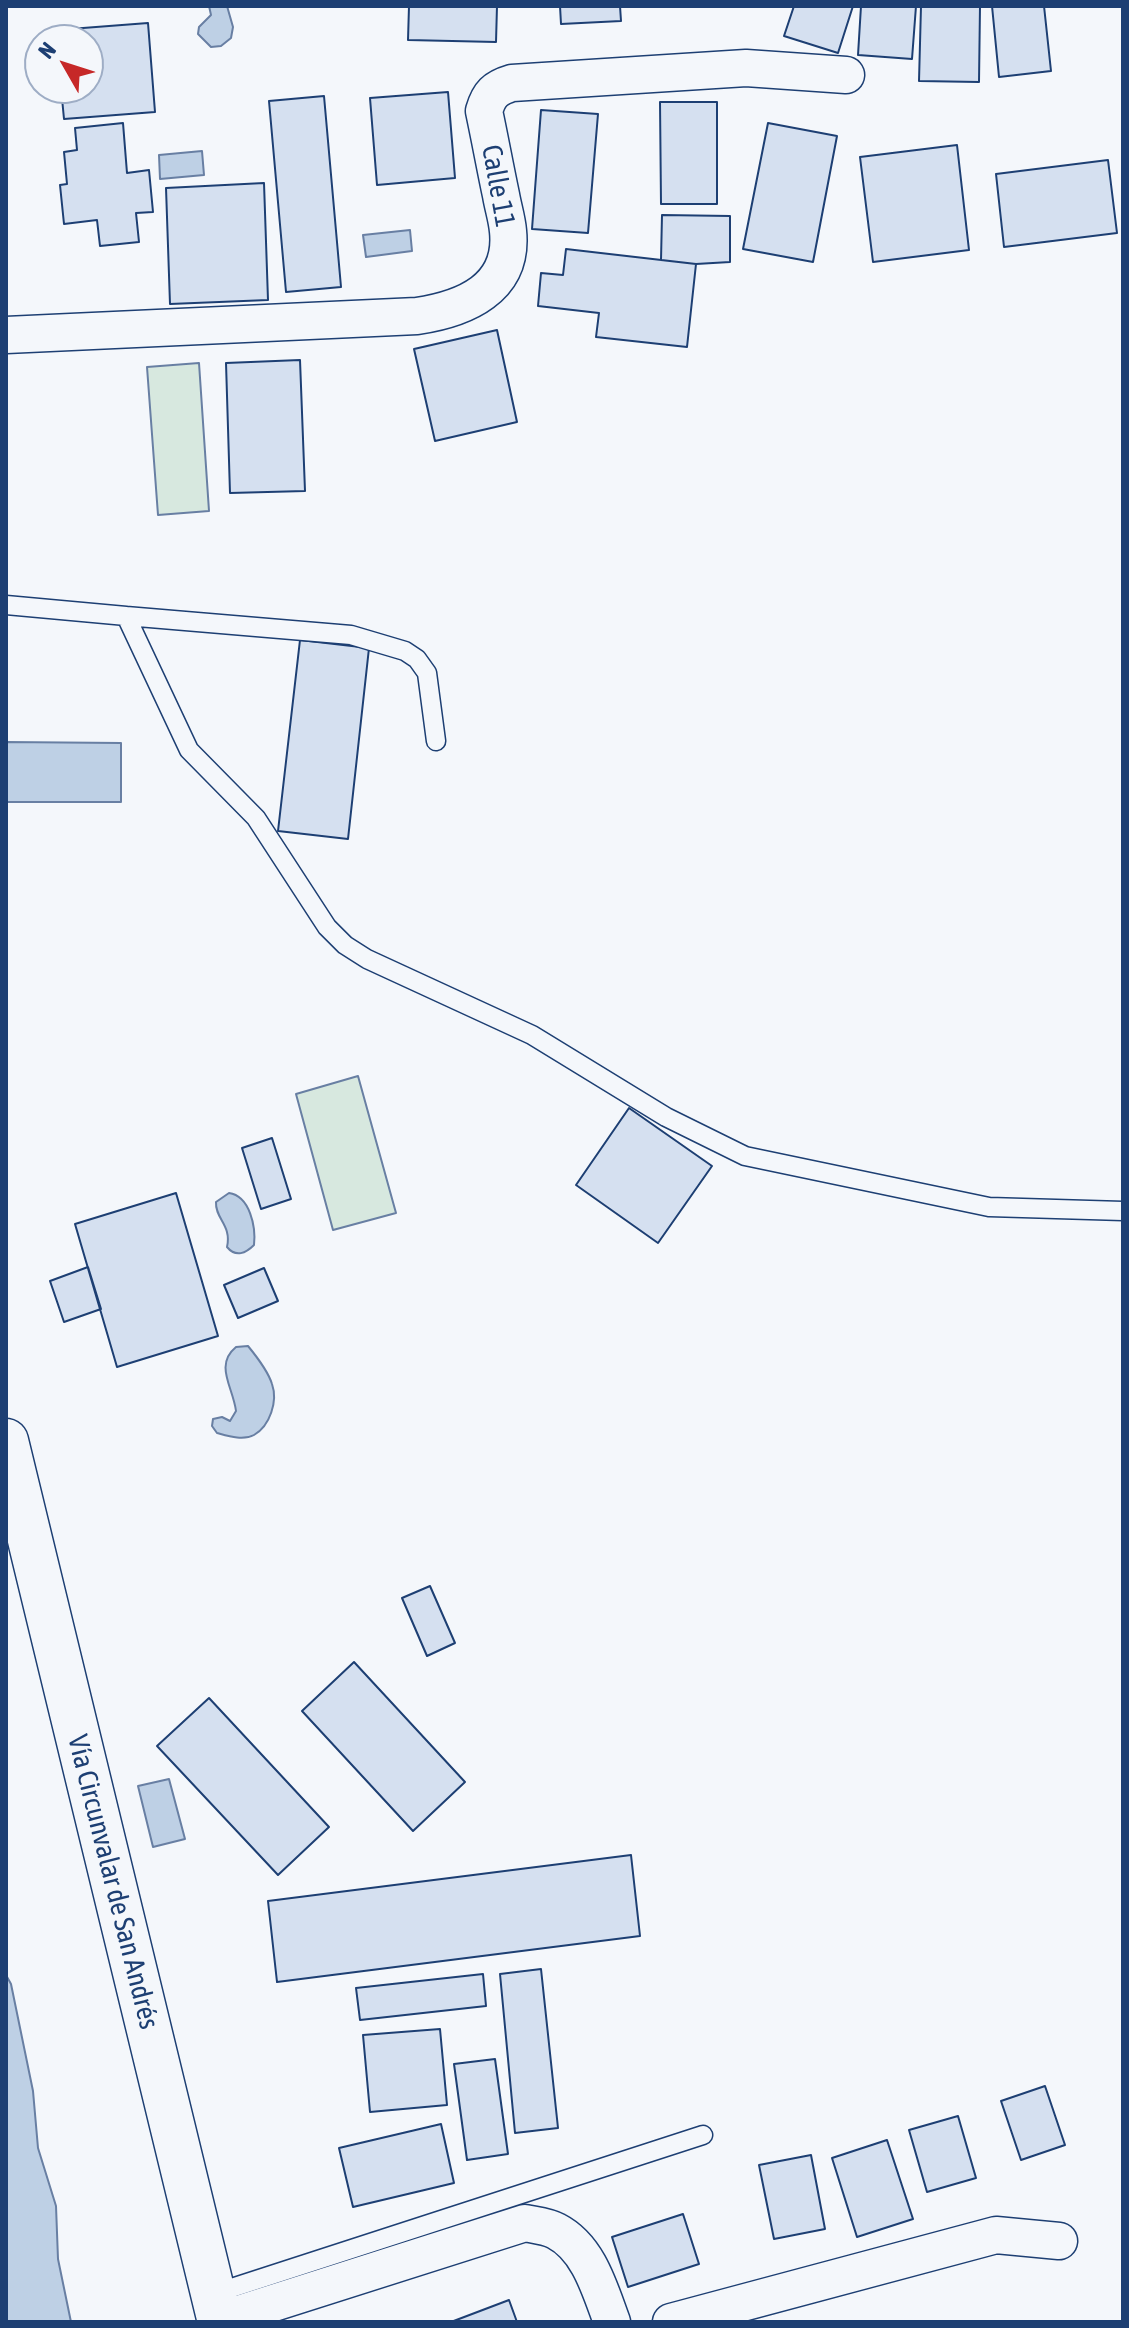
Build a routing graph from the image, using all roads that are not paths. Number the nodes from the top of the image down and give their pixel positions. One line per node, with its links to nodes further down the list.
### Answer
1 (846, 75): 2 (street, Calle 11)
2 (6, 335)
3 (6, 605): 4 (lane)
4 (126, 616): 5 (lane); 6 (lane)
5 (436, 741)
6 (1123, 1211)
7 (6, 1441): 10 (highway, Vía Circunvalar de San Andrés)
8 (703, 2135): 10 (lane)
9 (1059, 2241): 12 (street)
10 (218, 2312): 11 (street)
11 (612, 2322)
12 (671, 2322)

